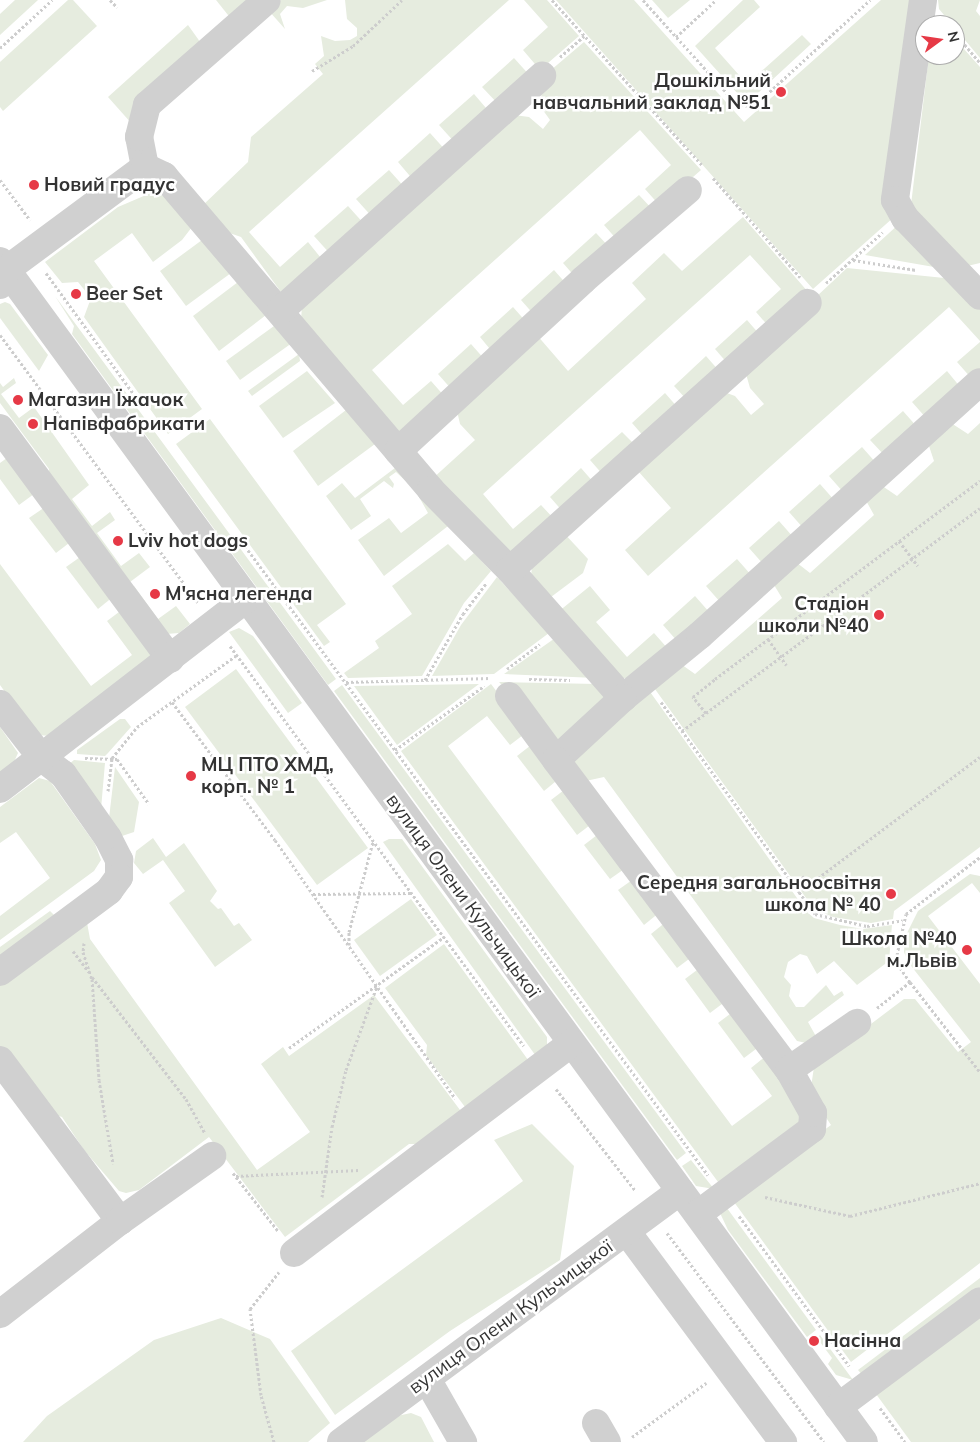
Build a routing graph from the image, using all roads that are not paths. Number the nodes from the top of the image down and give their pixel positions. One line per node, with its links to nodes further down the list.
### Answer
1 (267, 0): 4 (street)
2 (923, 0): 7 (street)
3 (542, 76): 9 (street)
4 (145, 167): 6 (street); 9 (street)
5 (688, 190): 12 (street)
6 (2, 272): 14 (street, вулиця Олени Кульчицької)
7 (980, 296)
8 (811, 298): 13 (street)
9 (281, 310): 12 (street)
10 (980, 382): 17 (street)
11 (0, 428): 15 (street)
12 (398, 451): 13 (street)
13 (506, 566): 17 (street)
14 (246, 599): 15 (street); 24 (street, вулиця Олени Кульчицької)
15 (170, 659): 19 (street)
16 (510, 682): 20 (street)
17 (616, 690): 20 (street)
18 (0, 704): 19 (street)
19 (41, 757): 21 (street); 22 (street)
20 (556, 760): 26 (street)
21 (0, 789)
22 (0, 972)
23 (857, 1023): 26 (street)
24 (572, 1043): 28 (street, вулиця Олени Кульчицької); 32 (street)
25 (0, 1060): 30 (street)
26 (789, 1070): 29 (street)
27 (214, 1154): 30 (street)
28 (680, 1191): 29 (street, вулиця Олени Кульчицької); 31 (street, вулиця Олени Кульчицької)
29 (698, 1214): 36 (street, вулиця Олени Кульчицької)
30 (110, 1230): 34 (street)
31 (627, 1232): 35 (street, вулиця Олени Кульчицької); 39 (street)
32 (304, 1246)
33 (980, 1301): 36 (street)
34 (0, 1314)
35 (426, 1379): 37 (street, вулиця Олени Кульчицької); 38 (street)
36 (838, 1407): 40 (street, вулиця Олени Кульчицької)
37 (341, 1442)
38 (463, 1442)
39 (783, 1442)
40 (864, 1442)

